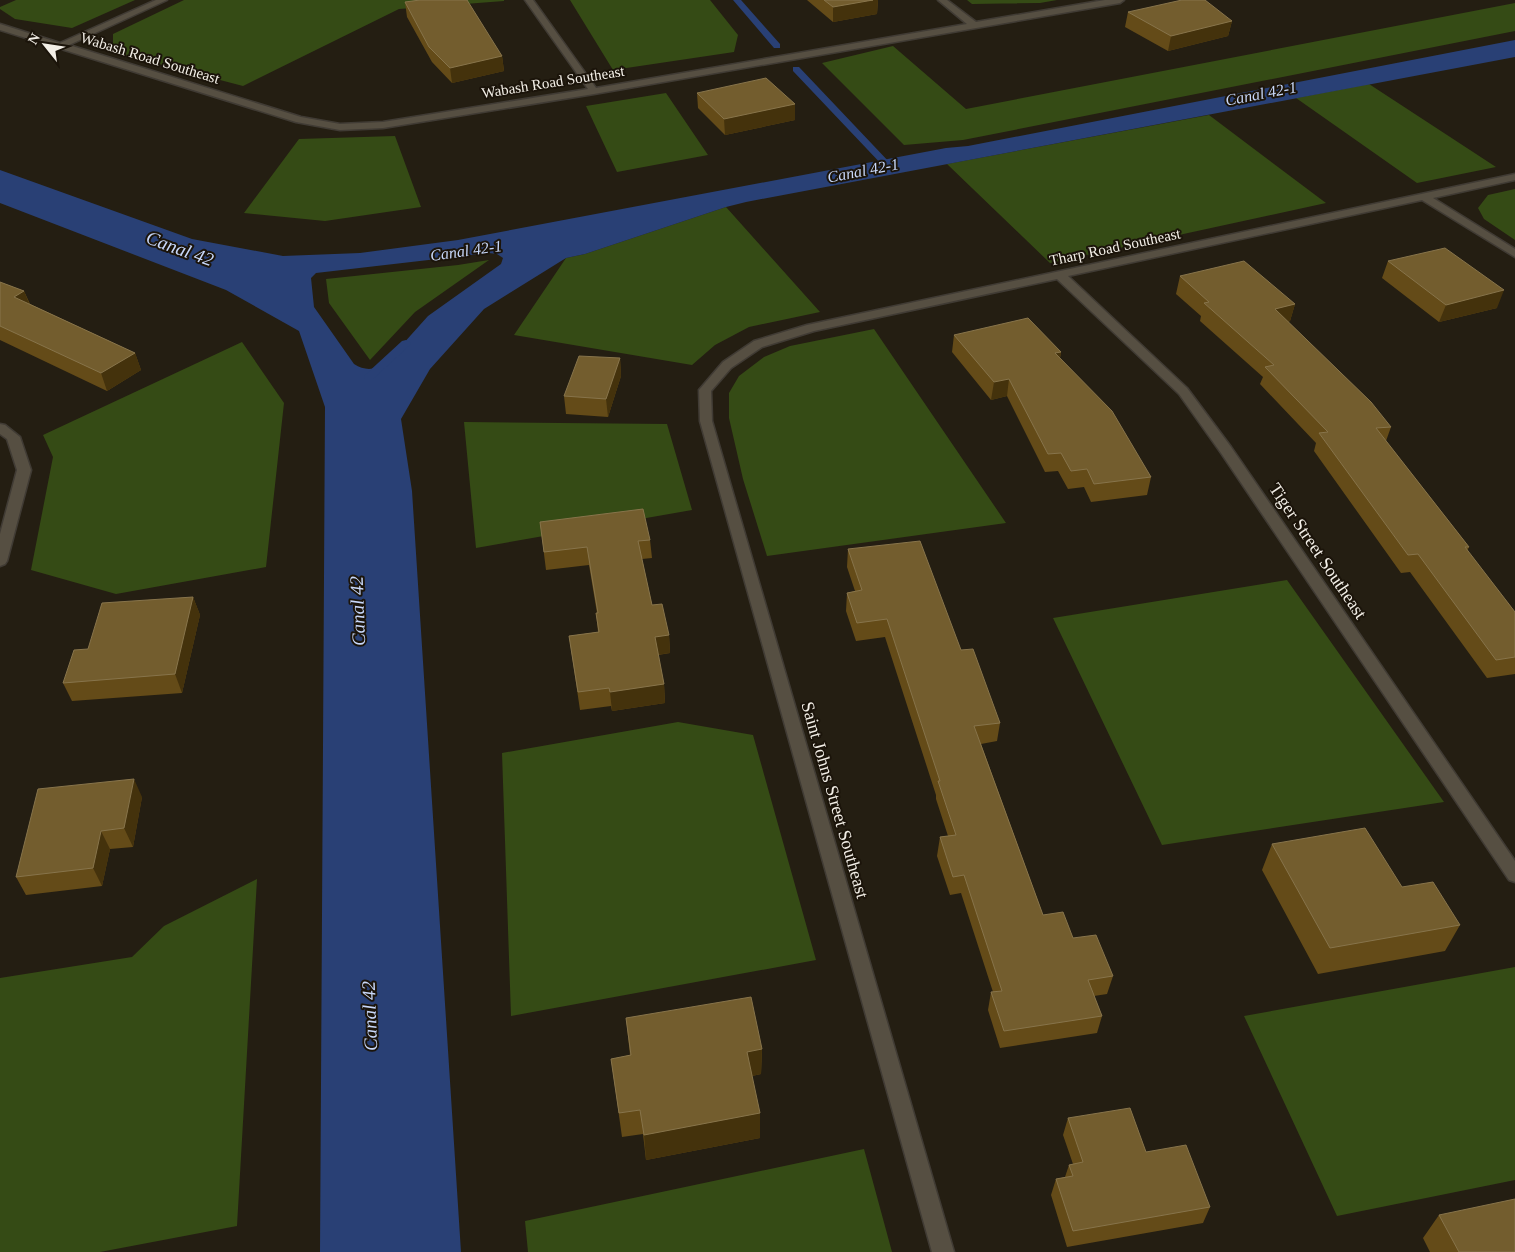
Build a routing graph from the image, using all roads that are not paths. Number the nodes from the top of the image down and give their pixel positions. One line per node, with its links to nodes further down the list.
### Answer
1 (163, 0): 7 (street)
2 (529, 0): 8 (street)
3 (942, 0): 5 (street)
4 (1120, 0): 5 (street, Wabash Road Southeast)
5 (974, 25): 8 (street, Wabash Road Southeast)
6 (0, 27): 7 (street, Wabash Road Southeast)
7 (60, 46): 8 (street, Wabash Road Southeast)
8 (594, 91)
9 (1515, 177): 10 (street, Tharp Road Southeast)
10 (1425, 197): 11 (street); 12 (street, Tharp Road Southeast)
11 (1515, 254)
12 (1059, 274): 13 (street, Tharp Road Southeast); 16 (street, Tiger Street Southeast)
13 (727, 365): 17 (street, Saint Johns Street Southeast)
14 (0, 428): 15 (street)
15 (0, 561)
16 (1515, 875)
17 (943, 1252)

